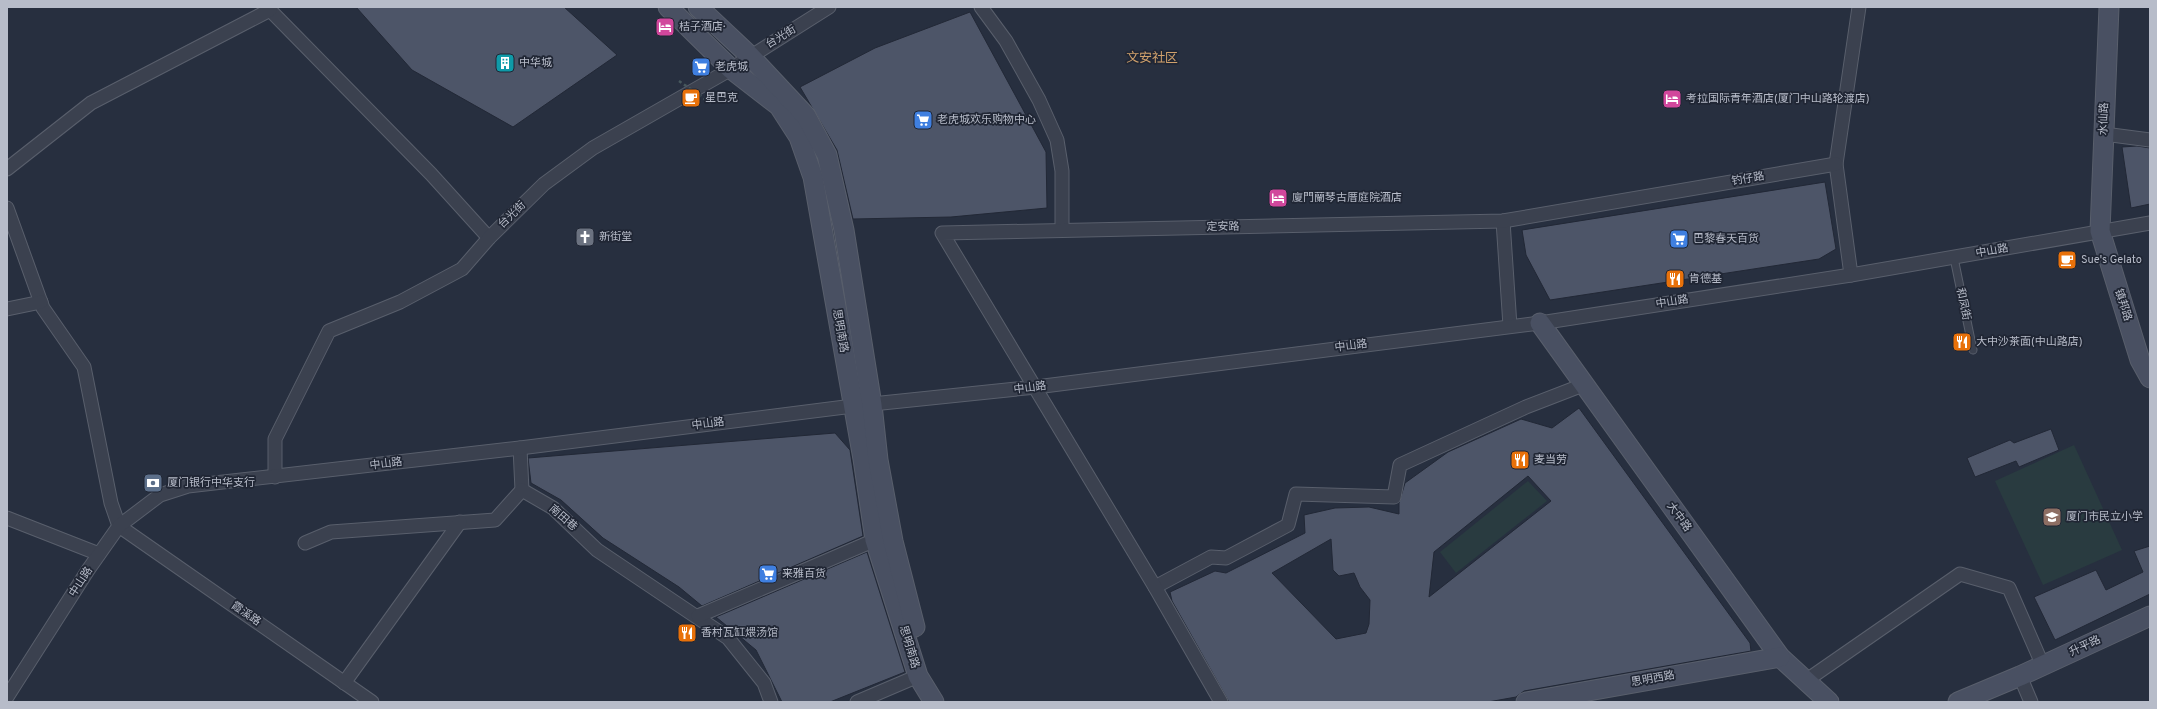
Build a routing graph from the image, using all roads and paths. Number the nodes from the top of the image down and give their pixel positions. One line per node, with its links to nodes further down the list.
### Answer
1 (668, 7): 9 (main road, 思明南路)
2 (698, 7): 8 (main road, 思明南路)
3 (829, 7): 8 (street, 台光街)
4 (981, 7): 19 (street)
5 (1858, 7): 14 (street)
6 (2109, 7): 12 (main road, 水仙路)
7 (268, 8): 15 (street); 21 (street)
8 (750, 56): 9 (street, 台光街); 32 (main road, 思明南路)
9 (732, 68): 21 (street, 台光街); 33 (main road, 思明南路)
10 (679, 81): 11 (path, bridge)
11 (712, 104)
12 (2104, 134): 13 (street); 20 (main road, 水仙路)
13 (2150, 140)
14 (1836, 164): 17 (street, 钓仔路); 23 (street)
15 (7, 169)
16 (7, 208): 24 (street)
17 (1504, 221): 19 (street, 定安路); 27 (street)
18 (2150, 223): 20 (street, 中山路)
19 (1062, 230): 31 (street, 定安路)
20 (2100, 232): 22 (street, 中山路); 29 (main road, 镇邦路)
21 (489, 238): 35 (street, 台光街)
22 (1954, 258): 23 (street, 中山路); 28 (lane, 和凤街)
23 (1851, 275): 26 (street, 中山路)
24 (41, 302): 25 (street); 39 (street)
25 (7, 308)
26 (1540, 323): 27 (street, 中山路); 30 (main road, 大中路)
27 (1510, 326): 31 (street, 中山路)
28 (1973, 350)
29 (2150, 378)
30 (1583, 385): 43 (street); 46 (main road, 大中路)
31 (1036, 387): 32 (street, 中山路); 43 (street)
32 (872, 405): 33 (street, 中山路); 57 (main road, 思明南路)
33 (853, 406): 34 (street, 中山路); 40 (main road, 思明南路)
34 (520, 448): 35 (street, 中山路); 36 (street)
35 (275, 477): 39 (street, 中山路)
36 (522, 490): 38 (street); 44 (street, 南田巷)
37 (7, 518): 42 (street)
38 (460, 522): 41 (street); 51 (street)
39 (119, 526): 42 (street, 中山路); 51 (street, 霞溪路)
40 (875, 540): 44 (street); 48 (main road, 思明南路)
41 (306, 543)
42 (99, 554): 52 (street, 中山路)
43 (1155, 587): 58 (street)
44 (698, 616): 54 (street, 南田巷)
45 (2150, 616): 47 (main road, 升平路)
46 (1780, 657): 50 (main road, 大中路); 59 (main road, 思明西路)
47 (2043, 666): 49 (main road, 升平路); 50 (street)
48 (918, 676): 55 (street); 56 (main road, 思明南路)
49 (2020, 676): 61 (main road); 62 (street)
50 (1807, 680): 60 (main road, 大中路)
51 (344, 682): 53 (street, 霞溪路)
52 (7, 697)
53 (372, 702)
54 (771, 702)
55 (857, 702)
56 (934, 702)
57 (948, 702)
58 (1221, 702)
59 (1526, 702)
60 (1829, 702)
61 (1958, 702)
62 (2031, 702)

